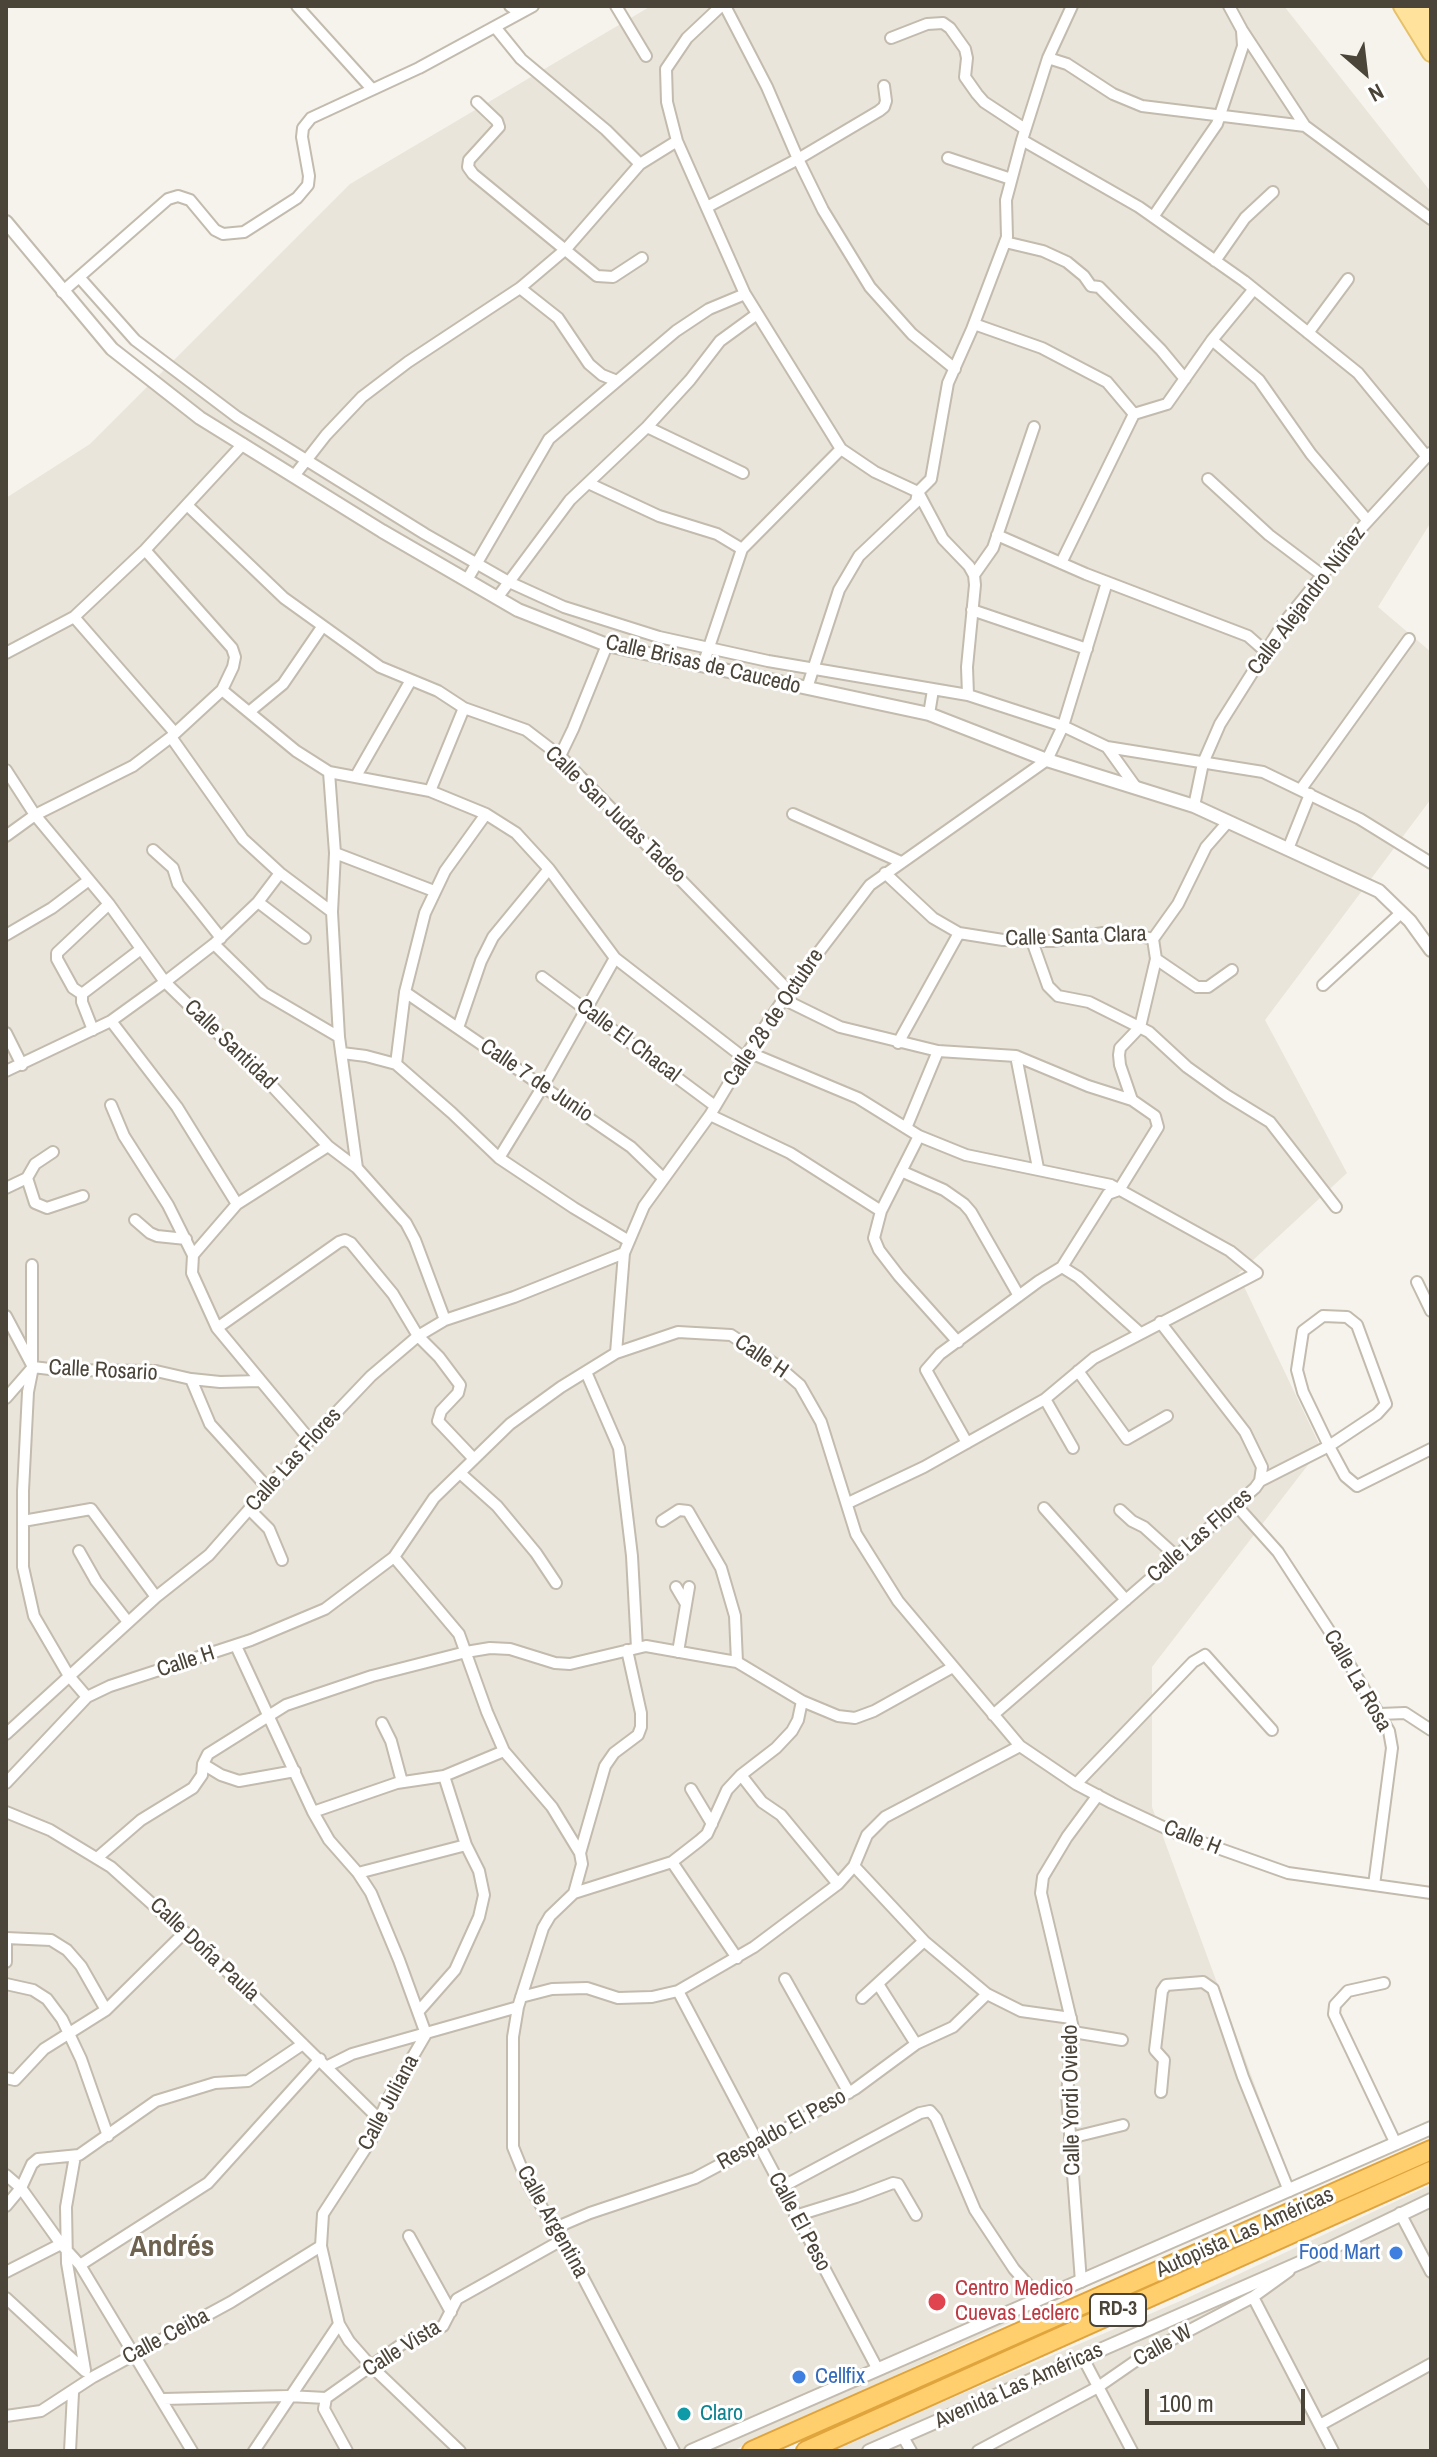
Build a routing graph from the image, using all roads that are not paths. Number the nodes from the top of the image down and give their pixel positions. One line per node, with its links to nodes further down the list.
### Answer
1 (297, 6): 19 (street)
2 (510, 6): 10 (street)
3 (533, 6): 10 (street)
4 (616, 6): 16 (street)
5 (723, 6): 25 (street); 27 (street)
6 (1072, 6): 17 (street)
7 (1229, 6): 13 (street)
8 (1402, 6): 15 (main road)
9 (1419, 6): 12 (main road)
10 (520, 13): 11 (street)
11 (495, 27): 19 (street); 28 (street)
12 (1431, 27)
13 (1242, 30): 21 (street); 22 (street)
14 (891, 38): 23 (street)
15 (1431, 53)
16 (646, 56)
17 (1048, 58): 21 (street); 23 (street)
18 (884, 86): 27 (street)
19 (372, 89): 39 (street)
20 (477, 102): 36 (street)
21 (1220, 116): 22 (street); 32 (street)
22 (1305, 126): 33 (street)
23 (1025, 129): 24 (street)
24 (1022, 140): 29 (street); 32 (street)
25 (677, 141): 28 (street); 31 (street)
26 (948, 158): 29 (street)
27 (798, 159): 31 (street); 49 (street)
28 (640, 164): 36 (street)
29 (1011, 179): 35 (street)
30 (1273, 192): 38 (street)
31 (707, 207): 44 (street)
32 (1153, 217): 38 (street)
33 (1431, 219)
34 (6, 222): 43 (street, Calle Brisas de Caucedo)
35 (1005, 242): 46 (street); 50 (street)
36 (566, 249): 37 (street); 41 (street)
37 (642, 258)
38 (1215, 261): 42 (street)
39 (79, 277): 43 (street); 58 (street)
40 (1348, 279): 47 (street)
41 (520, 288): 51 (street); 58 (street)
42 (1254, 289): 47 (street); 48 (street)
43 (62, 292): 55 (street, Calle Brisas de Caucedo)
44 (745, 294): 45 (street); 51 (street)
45 (757, 314): 53 (street); 56 (street)
46 (974, 324): 49 (street); 52 (street)
47 (1308, 333): 57 (street)
48 (1212, 340): 50 (street); 65 (street)
49 (955, 369): 63 (street)
50 (1185, 379): 52 (street)
51 (617, 381): 70 (street)
52 (1134, 414): 69 (street)
53 (647, 427): 59 (street); 62 (street)
54 (1034, 427): 66 (street)
55 (243, 444): 60 (street, Calle Brisas de Caucedo); 64 (street)
56 (841, 449): 63 (street); 67 (street)
57 (1429, 454): 65 (street, Calle Alejandro Núñez)
58 (307, 458): 60 (street); 70 (street)
59 (743, 473)
60 (294, 476): 73 (street, Calle Brisas de Caucedo)
61 (1208, 479): 72 (street)
62 (588, 483): 67 (street); 74 (street)
63 (918, 492): 71 (street); 88 (street)
64 (187, 505): 68 (street); 80 (street, Calle San Judas Tadeo)
65 (1368, 521): 72 (street, Calle Alejandro Núñez)
66 (997, 535): 69 (street); 71 (street)
67 (742, 549): 83 (street)
68 (145, 550): 78 (street); 91 (street)
69 (1061, 563): 75 (street)
70 (477, 564): 73 (street); 74 (street)
71 (974, 575): 77 (street)
72 (1322, 575): 85 (street, Calle Alejandro Núñez)
73 (467, 580): 76 (street, Calle Brisas de Caucedo)
74 (509, 582): 76 (street); 79 (street)
75 (1107, 582): 84 (street); 85 (street)
76 (497, 598): 82 (street, Calle Brisas de Caucedo)
77 (972, 610): 84 (street); 93 (street)
78 (74, 617): 86 (street); 98 (street)
79 (619, 626): 82 (street); 83 (street)
80 (322, 627): 89 (street, Calle San Judas Tadeo); 95 (street)
81 (1409, 639): 108 (street)
82 (609, 645): 87 (street, Calle Brisas de Caucedo); 100 (street)
83 (709, 648): 87 (street); 88 (street)
84 (1087, 649): 97 (street)
85 (1265, 651): 102 (street, Calle Alejandro Núñez)
86 (6, 653)
87 (703, 665): 90 (street, Calle Brisas de Caucedo)
88 (814, 667): 90 (street); 92 (street)
89 (411, 680): 94 (street, Calle San Judas Tadeo); 105 (street)
90 (807, 688): 96 (street, Calle Brisas de Caucedo)
91 (222, 690): 95 (street); 98 (street)
92 (933, 690): 93 (street); 96 (street)
93 (968, 695): 97 (street)
94 (464, 708): 100 (street, Calle San Judas Tadeo); 107 (street)
95 (249, 712): 104 (street)
96 (929, 714): 101 (street, Calle Brisas de Caucedo)
97 (1063, 726): 99 (street); 101 (street)
98 (173, 735): 112 (street); 121 (street)
99 (1107, 747): 102 (street); 106 (street)
100 (560, 756): 145 (street, Calle San Judas Tadeo)
101 (1047, 760): 106 (street, Calle Brisas de Caucedo); 118 (street, Calle 28 de Octubre)
102 (1203, 763): 108 (street); 109 (street, Calle Alejandro Núñez)
103 (6, 770): 112 (street, Calle Santidad)
104 (329, 772): 105 (street); 117 (street)
105 (356, 776): 107 (street)
106 (1135, 786): 109 (street, Calle Brisas de Caucedo)
107 (430, 791): 110 (street)
108 (1305, 792): 115 (street); 119 (street)
109 (1194, 806): 113 (street, Calle Brisas de Caucedo)
110 (486, 814): 120 (street); 124 (street)
111 (793, 814): 118 (street)
112 (35, 815): 114 (street); 123 (street, Calle Santidad)
113 (1227, 823): 115 (street, Calle Brisas de Caucedo); 132 (street, Calle Santa Clara)
114 (6, 836)
115 (1288, 849): 128 (street, Calle Brisas de Caucedo)
116 (153, 850): 133 (street)
117 (335, 853): 124 (street); 127 (street)
118 (901, 862): 122 (street, Calle 28 de Octubre)
119 (1431, 863)
120 (549, 869): 137 (street); 149 (street)
121 (280, 873): 125 (street); 127 (street)
122 (885, 873): 129 (street, Calle Santa Clara); 145 (street, Calle 28 de Octubre)
123 (89, 880): 126 (street, Calle Santidad); 130 (street)
124 (434, 891): 143 (street)
125 (258, 902): 131 (street); 133 (street)
126 (109, 904): 135 (street, Calle Santidad); 144 (street)
127 (332, 912): 152 (street)
128 (1401, 913): 136 (street, Calle Brisas de Caucedo); 142 (street)
129 (959, 933): 134 (street, Calle Santa Clara); 153 (street)
130 (6, 935)
131 (305, 938)
132 (1153, 939): 134 (street, Calle Santa Clara); 138 (street)
133 (217, 941): 141 (street); 152 (street)
134 (1032, 941): 148 (street)
135 (141, 949): 141 (street, Calle Santidad); 144 (street)
136 (1431, 950)
137 (615, 958): 146 (street); 156 (street)
138 (1156, 959): 139 (street); 148 (street)
139 (1232, 970)
140 (542, 977): 146 (street, Calle El Chacal)
141 (165, 982): 147 (street); 167 (street, Calle Santidad)
142 (1323, 985)
143 (405, 992): 149 (street, Calle 7 de Junio); 158 (street)
144 (82, 994): 150 (street)
145 (786, 995): 153 (street, Calle San Judas Tadeo); 156 (street, Calle 28 de Octubre)
146 (586, 1009): 161 (street); 164 (street, Calle El Chacal)
147 (111, 1021): 150 (street); 178 (street)
148 (1140, 1027): 162 (street); 179 (street)
149 (458, 1028): 161 (street, Calle 7 de Junio)
150 (93, 1030): 159 (street)
151 (6, 1033): 159 (street)
152 (339, 1037): 155 (street)
153 (898, 1043): 154 (street, Calle San Judas Tadeo)
154 (938, 1051): 157 (street, Calle San Judas Tadeo); 165 (street)
155 (342, 1053): 158 (street); 170 (street)
156 (746, 1055): 164 (street, Calle 28 de Octubre); 165 (street)
157 (1016, 1056): 162 (street, Calle San Judas Tadeo); 171 (street)
158 (396, 1064): 169 (street)
159 (22, 1065): 160 (street)
160 (6, 1071)
161 (543, 1086): 169 (street); 174 (street, Calle 7 de Junio)
162 (1132, 1100): 176 (street)
163 (111, 1105): 182 (street)
164 (713, 1111): 174 (street, Calle 28 de Octubre); 180 (street, Calle El Chacal)
165 (906, 1128): 166 (street)
166 (919, 1136): 171 (street); 172 (street)
167 (328, 1146): 170 (street, Calle Santidad); 178 (street)
168 (53, 1152): 173 (street)
169 (499, 1158): 183 (street)
170 (357, 1168): 192 (street, Calle Santidad)
171 (1038, 1168): 176 (street)
172 (901, 1171): 180 (street); 189 (street)
173 (27, 1178): 175 (street); 177 (street)
174 (663, 1178): 183 (street, Calle 28 de Octubre)
175 (6, 1188)
176 (1119, 1190): 187 (street); 193 (street)
177 (83, 1196)
178 (237, 1204): 185 (street)
179 (1336, 1207)
180 (881, 1211): 197 (street)
181 (135, 1220): 182 (street)
182 (186, 1239): 185 (street)
183 (629, 1241): 184 (street, Calle 28 de Octubre)
184 (624, 1253): 192 (street, Calle Las Flores); 198 (street, Calle 28 de Octubre)
185 (193, 1255): 194 (street)
186 (32, 1265): 199 (street)
187 (1062, 1267): 189 (street); 195 (street)
188 (1417, 1282): 190 (street)
189 (1019, 1296): 197 (street)
190 (1431, 1311)
191 (6, 1316): 199 (street)
192 (445, 1320): 196 (street, Calle Las Flores)
193 (1160, 1322): 195 (street); 214 (street, Calle Las Flores)
194 (217, 1328): 196 (street); 203 (street)
195 (1140, 1333): 200 (street)
196 (418, 1336): 207 (street, Calle Las Flores); 212 (street)
197 (958, 1342): 208 (street)
198 (616, 1353): 201 (street, Calle H); 216 (street, Calle H)
199 (33, 1367): 202 (street, Calle Rosario); 204 (street, Calle Rosario); 221 (street)
200 (1078, 1371): 205 (street); 206 (street)
201 (586, 1372): 212 (street, Calle H); 235 (street)
202 (191, 1379): 203 (street, Calle Rosario); 215 (street)
203 (260, 1381): 207 (street)
204 (6, 1398)
205 (1045, 1399): 208 (street); 210 (street)
206 (1167, 1416)
207 (310, 1440): 215 (street, Calle Las Flores)
208 (967, 1443): 216 (street)
209 (1329, 1446): 209 (street); 211 (street); 214 (street)
210 (1073, 1448)
211 (1431, 1450)
212 (474, 1459): 213 (street, Calle H)
213 (460, 1473): 225 (street, Calle H); 227 (street)
214 (1260, 1481): 217 (street, Calle Las Flores)
215 (267, 1487): 219 (street, Calle Las Flores)
216 (848, 1503): 239 (street, Calle H)
217 (1236, 1505): 224 (street, Calle Las Flores); 244 (street, Calle La Rosa)
218 (1044, 1508): 231 (street)
219 (250, 1510): 226 (street); 230 (street, Calle Las Flores)
220 (1120, 1510): 224 (street)
221 (23, 1521): 230 (street); 240 (street)
222 (662, 1521): 238 (street)
223 (79, 1551): 233 (street)
224 (1176, 1556): 231 (street, Calle Las Flores)
225 (394, 1557): 234 (street, Calle H); 236 (street)
226 (282, 1560)
227 (556, 1583)
228 (676, 1587): 232 (street)
229 (689, 1587): 232 (street)
230 (156, 1597): 233 (street, Calle Las Flores)
231 (1126, 1600): 245 (street, Calle Las Flores)
232 (686, 1604): 237 (street)
233 (128, 1622): 240 (street, Calle Las Flores)
234 (236, 1646): 241 (street, Calle H); 243 (street, Calle Juliana)
235 (632, 1649): 236 (street); 237 (street); 265 (street)
236 (466, 1652): 243 (street); 251 (street)
237 (678, 1652): 238 (street)
238 (737, 1662): 242 (street)
239 (953, 1667): 242 (street); 245 (street, Calle H)
240 (69, 1676): 241 (street); 249 (street, Calle Las Flores)
241 (87, 1697): 257 (street, Calle H)
242 (802, 1701): 254 (street)
243 (269, 1714): 252 (street); 253 (street, Calle Juliana)
244 (1380, 1714): 248 (street); 271 (street, Calle La Rosa)
245 (993, 1715): 250 (street, Calle H)
246 (382, 1723): 256 (street)
247 (1272, 1730): 258 (street)
248 (1431, 1730)
249 (6, 1734)
250 (1020, 1746): 258 (street, Calle H); 268 (street)
251 (504, 1751): 255 (street); 265 (street)
252 (203, 1764): 253 (street); 266 (street)
253 (295, 1771): 262 (street, Calle Juliana)
254 (741, 1775): 263 (street); 270 (street)
255 (444, 1776): 256 (street); 264 (street)
256 (402, 1782): 262 (street)
257 (6, 1783)
258 (1076, 1784): 260 (street, Calle H)
259 (691, 1789): 263 (street)
260 (1098, 1795): 271 (street, Calle H); 289 (street, Calle Yordi Oviedo)
261 (6, 1812): 266 (street, Calle Doña Paula)
262 (313, 1812): 269 (street, Calle Juliana)
263 (712, 1824): 267 (street)
264 (466, 1845): 269 (street); 288 (street)
265 (580, 1853): 272 (street)
266 (97, 1858): 274 (street, Calle Doña Paula)
267 (672, 1862): 272 (street); 277 (street)
268 (854, 1866): 270 (street); 276 (street)
269 (358, 1873): 288 (street, Calle Juliana)
270 (838, 1884): 277 (street)
271 (1374, 1885): 273 (street, Calle H)
272 (574, 1893): 286 (street, Calle Argentina)
273 (1431, 1893)
274 (185, 1932): 287 (street); 294 (street, Calle Doña Paula)
275 (6, 1940): 278 (street); 287 (street)
276 (924, 1941): 282 (street); 284 (street)
277 (737, 1958): 283 (street)
278 (6, 1962)
279 (785, 1979): 299 (street)
280 (1384, 1983): 305 (street)
281 (6, 1984): 292 (street)
282 (878, 1984): 285 (street); 295 (street)
283 (678, 1991): 286 (street); 306 (street, Calle El Peso)
284 (987, 1994): 289 (street); 295 (street, Respaldo El Peso)
285 (862, 1998)
286 (520, 2002): 291 (street); 319 (street, Calle Argentina)
287 (106, 2010): 292 (street)
288 (418, 2012): 291 (street, Calle Juliana)
289 (1071, 2018): 290 (street, Calle Yordi Oviedo)
290 (1073, 2032): 293 (street); 304 (street, Calle Yordi Oviedo)
291 (426, 2034): 296 (street); 300 (street, Calle Juliana)
292 (69, 2035): 297 (street); 303 (street)
293 (1122, 2040)
294 (303, 2044): 296 (street, Calle Doña Paula); 303 (street)
295 (916, 2044): 299 (street, Respaldo El Peso)
296 (324, 2062): 300 (street, Calle Doña Paula); 325 (street)
297 (6, 2078)
298 (1161, 2092): 313 (street)
299 (849, 2093): 306 (street, Respaldo El Peso)
300 (380, 2120): 322 (street, Calle Juliana)
301 (1123, 2125): 304 (street)
302 (1431, 2128): 305 (street)
303 (108, 2136): 308 (street)
304 (1070, 2138): 328 (street, Calle Yordi Oviedo)
305 (1396, 2144): 313 (street)
306 (757, 2145): 312 (street, Calle El Peso); 319 (street, Respaldo El Peso)
307 (1431, 2150): 355 (highway, Autopista Las Américas / RD-3)
308 (75, 2156): 311 (street); 323 (street)
309 (1431, 2171): 356 (highway, Autopista Las Américas / RD-3)
310 (6, 2175): 311 (street)
311 (21, 2188): 315 (street); 323 (street)
312 (780, 2188): 318 (street, Calle El Peso); 331 (street)
313 (1289, 2191): 328 (street)
314 (1431, 2200): 316 (street, Avenida Las Américas)
315 (6, 2206)
316 (1400, 2213): 324 (street, Avenida Las Américas); 327 (street)
317 (916, 2215): 318 (street)
318 (795, 2216): 338 (street, Calle El Peso)
319 (555, 2228): 321 (street, Calle Argentina)
320 (409, 2236): 332 (street)
321 (562, 2240): 332 (street, Calle Vista); 353 (street, Calle Argentina)
322 (321, 2246): 333 (street, Calle Juliana); 334 (street, Calle Ceiba)
323 (64, 2248): 325 (street); 326 (street); 339 (street)
324 (1304, 2261): 329 (street, Calle W); 335 (street, Avenida Las Américas)
325 (80, 2265): 334 (street)
326 (6, 2272)
327 (1431, 2272)
328 (1081, 2282): 331 (street)
329 (1253, 2297): 340 (street, Calle W); 346 (street)
330 (6, 2298): 339 (street)
331 (1040, 2298): 338 (street)
332 (451, 2312): 337 (street, Calle Vista)
333 (339, 2324): 337 (street, Calle Juliana); 342 (street)
334 (134, 2353): 339 (street, Calle Ceiba); 344 (street)
335 (1083, 2358): 340 (street); 347 (street, Avenida Las Américas)
336 (1431, 2364): 346 (street)
337 (371, 2366): 343 (street, Calle Vista); 352 (street, Calle Juliana)
338 (877, 2368): 354 (street)
339 (89, 2374): 341 (street, Calle Ceiba)
340 (1098, 2387): 359 (street, Calle W); 360 (street)
341 (73, 2393): 345 (street, Calle Ceiba); 348 (street)
342 (288, 2396): 343 (street); 344 (street); 350 (street)
343 (326, 2398): 351 (street)
344 (163, 2399): 349 (street)
345 (6, 2416)
346 (1320, 2425): 361 (street)
347 (903, 2437): 357 (street, Avenida Las Américas); 358 (street)
348 (70, 2451)
349 (192, 2451)
350 (254, 2451)
351 (347, 2451)
352 (460, 2451)
353 (674, 2451)
354 (691, 2451)
355 (752, 2451)
356 (806, 2451)
357 (869, 2451)
358 (911, 2451)
359 (978, 2451)
360 (1132, 2451)
361 (1333, 2451)

